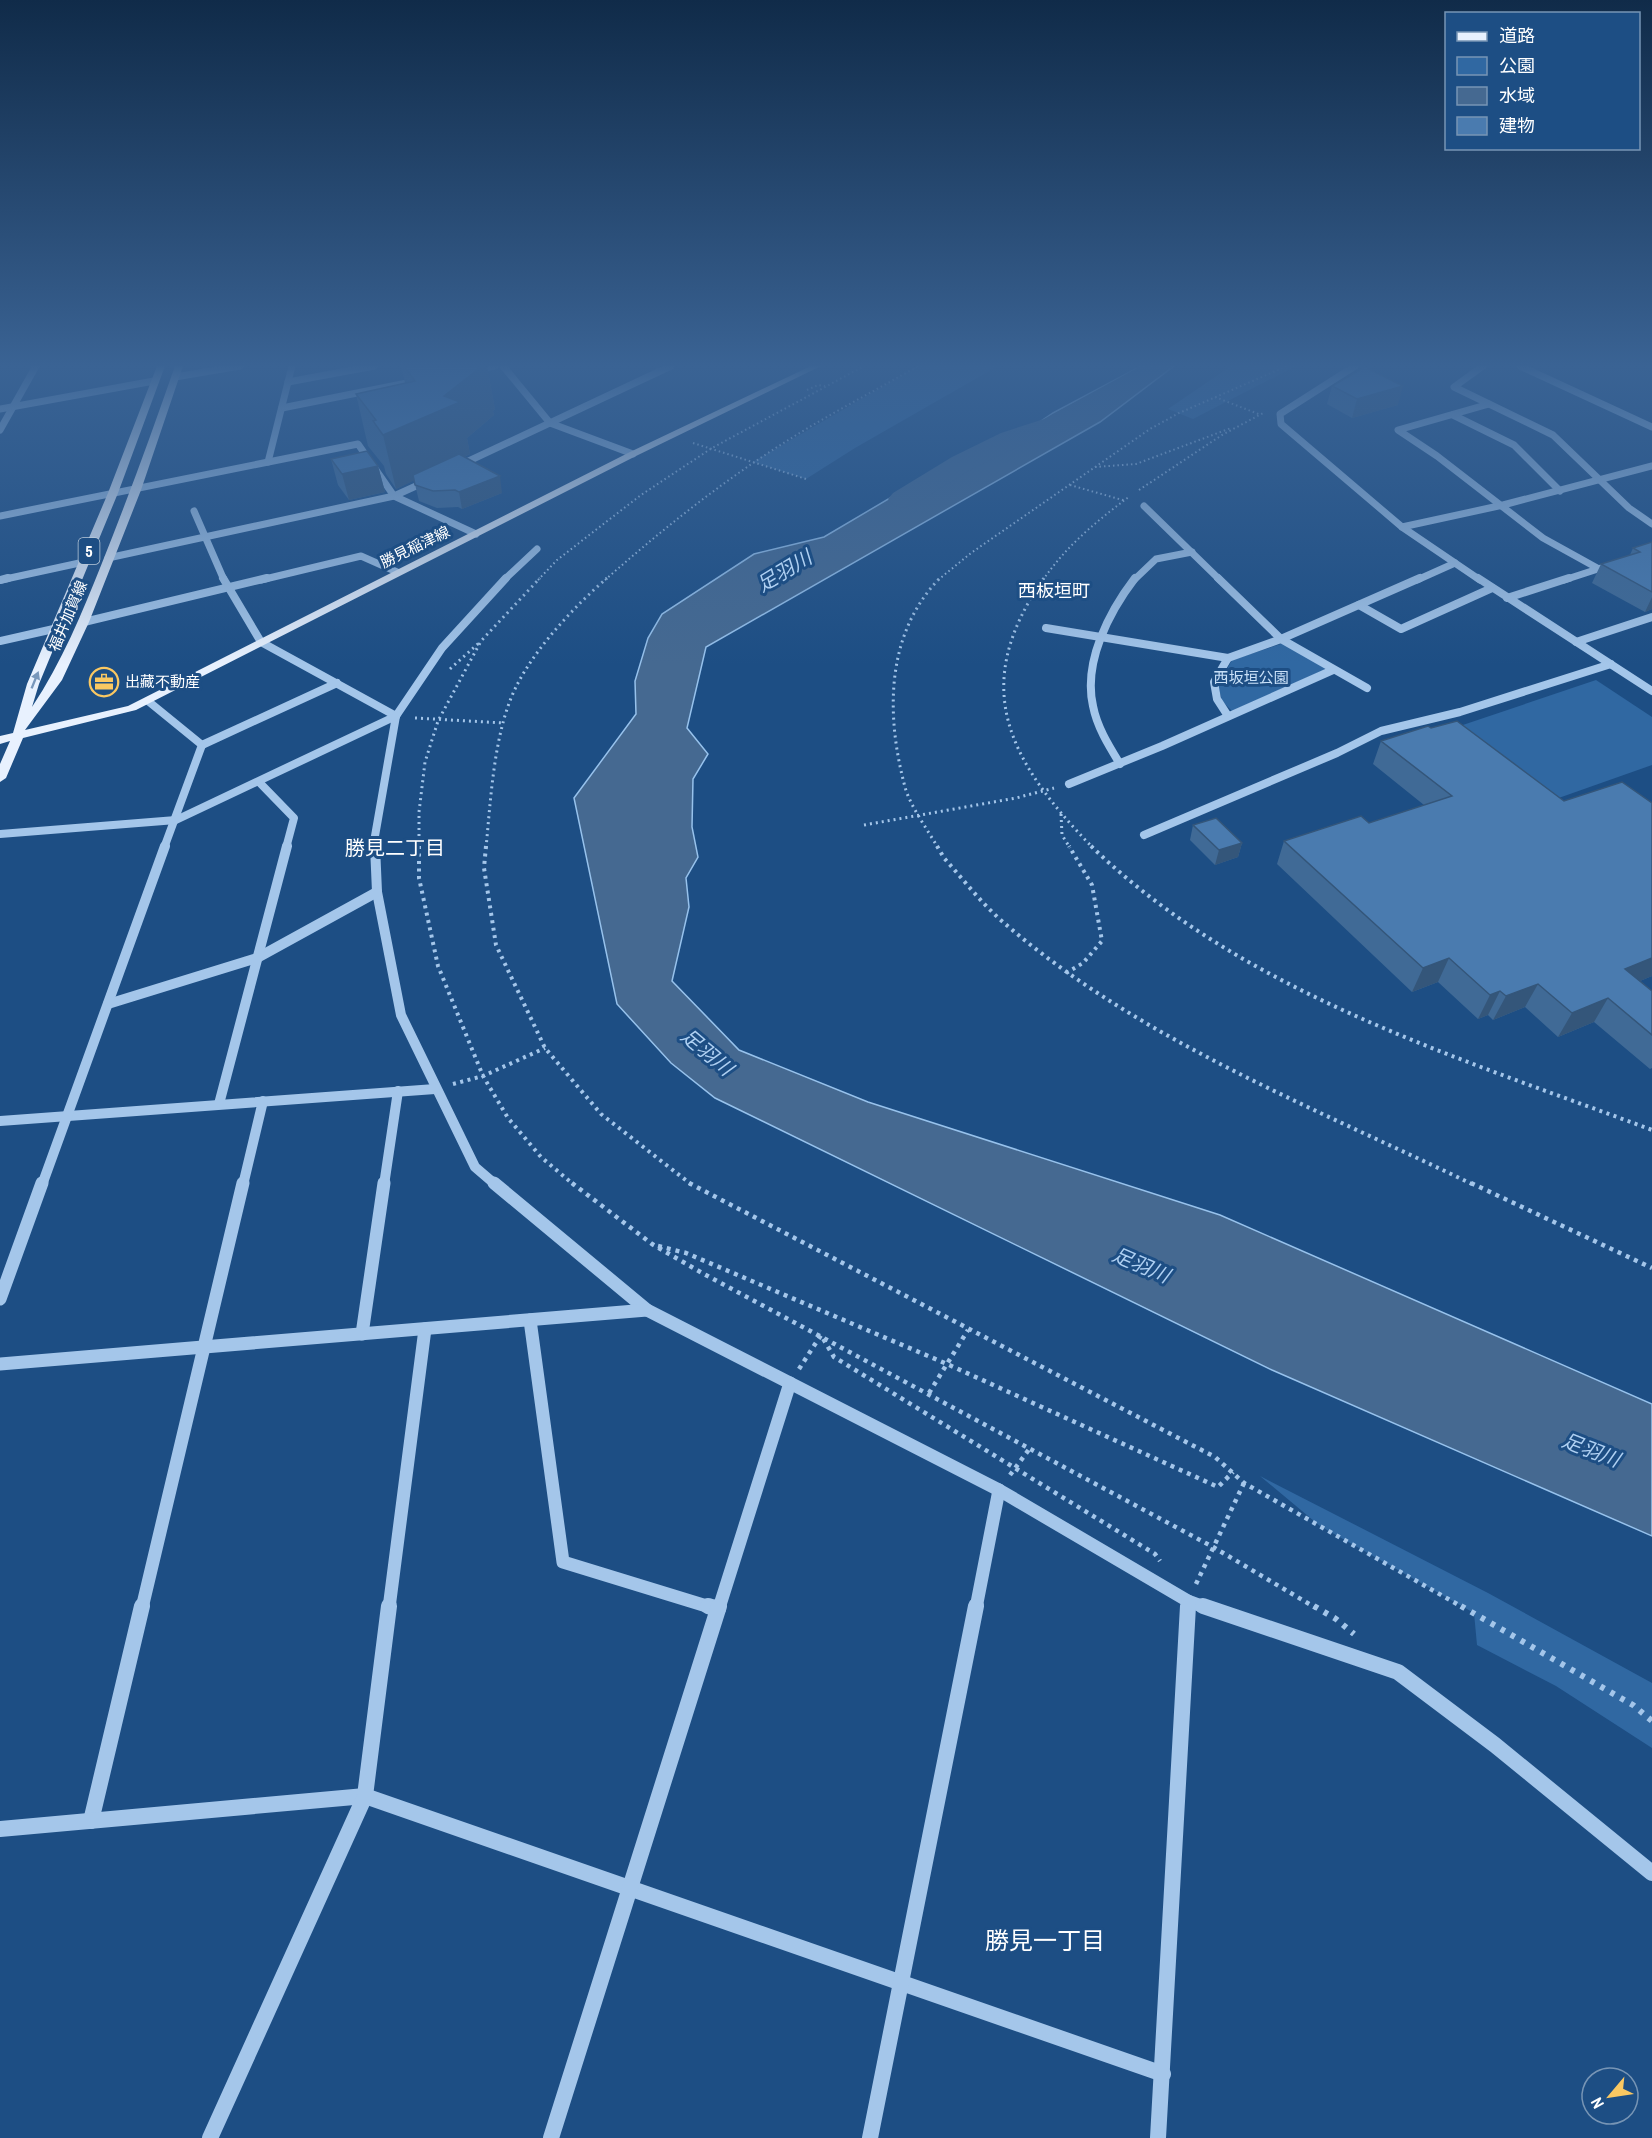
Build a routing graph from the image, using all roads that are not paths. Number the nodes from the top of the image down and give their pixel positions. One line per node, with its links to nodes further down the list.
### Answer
1 (123, 466): 17 (main road, 福井加賀線 / 5)
2 (144, 466): 15 (main road, 福井加賀線 / 5)
3 (250, 466): 15 (street)
4 (373, 466): 18 (street)
5 (459, 466): 12 (street)
6 (610, 466): 25 (main road, 勝見稲津線)
7 (1331, 466): 24 (street)
8 (1450, 466): 19 (street)
9 (1535, 466): 16 (street)
10 (1587, 466): 14 (street)
11 (1652, 466): 14 (street)
12 (446, 472)
13 (435, 477): 18 (street)
14 (1602, 480): 16 (street); 23 (street)
15 (136, 490): 17 (street); 29 (main road, 福井加賀線 / 5)
16 (1560, 491): 19 (street)
17 (113, 493): 22 (street); 30 (main road, 福井加賀線 / 5)
18 (394, 496): 25 (street); 26 (street)
19 (1503, 505): 24 (street); 33 (street)
20 (1144, 506): 28 (street)
21 (194, 511): 26 (street)
22 (0, 516)
23 (1652, 524)
24 (1402, 526): 31 (street)
25 (476, 534): 34 (main road, 勝見稲津線)
26 (204, 538): 29 (street); 36 (street)
27 (537, 549): 56 (street)
28 (1192, 552): 44 (street); 45 (street)
29 (108, 558): 41 (main road, 福井加賀線 / 5)
30 (84, 562): 35 (street); 42 (main road, 福井加賀線 / 5)
31 (1455, 563): 37 (street); 39 (street)
32 (1610, 565): 33 (street)
33 (1599, 569): 38 (street)
34 (397, 573): 36 (street); 47 (main road, 勝見稲津線)
35 (0, 580)
36 (227, 588): 41 (street); 47 (street)
37 (1492, 588): 38 (street); 39 (street)
38 (1507, 598): 48 (street)
39 (1359, 605): 45 (street)
40 (1652, 617): 48 (street)
41 (84, 621): 58 (main road, 福井加賀線 / 5)
42 (58, 628): 46 (street); 58 (main road, 福井加賀線 / 5, one-way to 42)
43 (1046, 628): 44 (street)
44 (1103, 636): 49 (street); 61 (street)
45 (1281, 639): 49 (street); 51 (street)
46 (0, 641)
47 (261, 642): 52 (street); 55 (main road, 勝見稲津線)
48 (1576, 642): 50 (street)
49 (1228, 658): 57 (street)
50 (1611, 664): 54 (street); 67 (street)
51 (1333, 670): 53 (street); 57 (street)
52 (337, 683): 56 (street); 60 (street)
53 (1366, 687)
54 (1652, 691)
55 (148, 701): 58 (main road, 勝見稲津線); 60 (street)
56 (396, 716): 63 (street); 68 (street)
57 (1228, 716): 61 (street)
58 (18, 736): 59 (main road, 勝見稲津線); 62 (main road, 福井加賀線 / 5)
59 (0, 740)
60 (202, 745): 65 (street)
61 (1120, 765): 64 (street)
62 (0, 778)
63 (259, 782): 65 (street); 69 (street)
64 (1069, 784)
65 (176, 820): 66 (street); 70 (street)
66 (0, 834)
67 (1144, 835)
68 (377, 892): 69 (street); 71 (street)
69 (257, 958): 70 (street); 74 (street)
70 (108, 1004): 75 (street)
71 (435, 1089): 72 (street); 78 (street)
72 (398, 1091): 73 (street); 81 (street)
73 (263, 1101): 74 (street); 82 (street)
74 (219, 1104): 75 (street)
75 (67, 1116): 76 (street); 77 (street)
76 (0, 1121)
77 (0, 1299)
78 (647, 1311): 79 (street); 84 (street)
79 (530, 1320): 80 (street); 87 (street)
80 (425, 1329): 81 (street); 88 (street)
81 (362, 1334): 82 (street)
82 (204, 1348): 83 (street); 89 (street)
83 (0, 1364)
84 (790, 1383): 85 (street); 87 (street)
85 (999, 1490): 86 (street); 93 (street)
86 (1188, 1601): 91 (street); 94 (street)
87 (718, 1609): 92 (street)
88 (365, 1796): 89 (street); 92 (street); 95 (street)
89 (91, 1821): 90 (street)
90 (0, 1829)
91 (1652, 1873)
92 (630, 1888): 93 (street); 96 (street)
93 (901, 1983): 94 (street); 97 (street)
94 (1163, 2074): 98 (street)
95 (210, 2138)
96 (551, 2138)
97 (870, 2138)
98 (1158, 2138)

